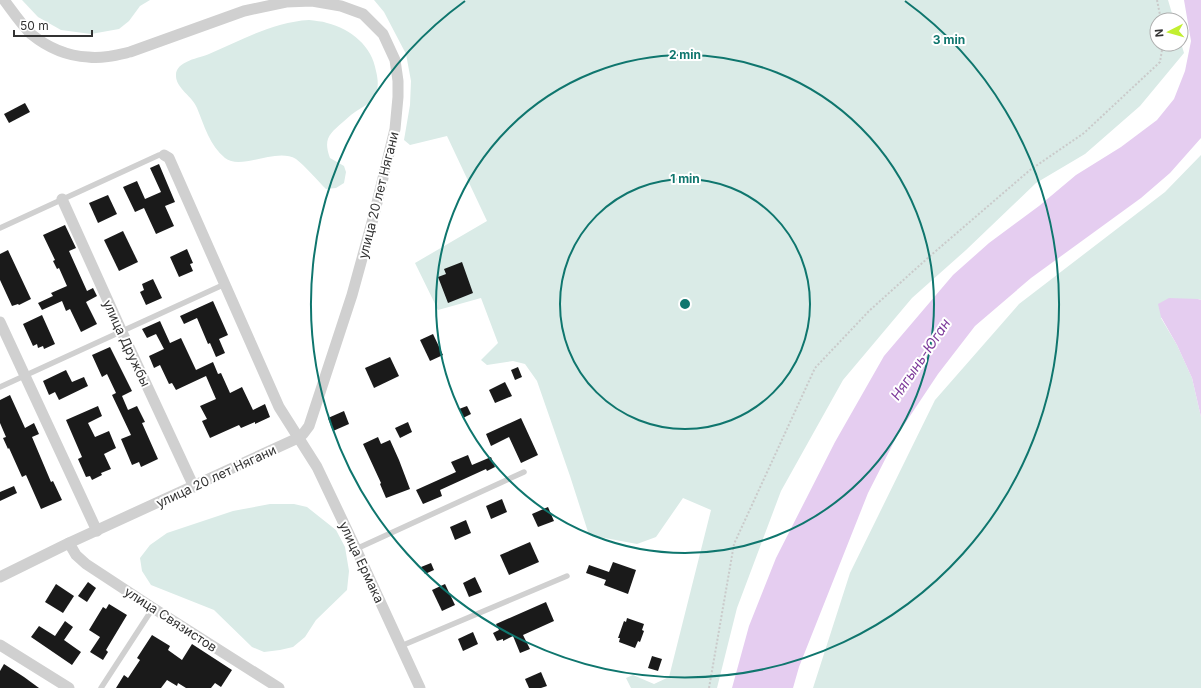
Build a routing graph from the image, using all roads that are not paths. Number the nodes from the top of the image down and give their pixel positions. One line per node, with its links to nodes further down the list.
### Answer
1 (4, 0): 10 (street, улица 20 лет Нягани)
2 (164, 155): 3 (lane); 5 (street, улица Ермака)
3 (62, 199): 4 (lane); 7 (street, улица Дружбы)
4 (0, 228)
5 (225, 284): 7 (lane); 10 (street, улица Ермака)
6 (0, 322): 8 (street)
7 (122, 332): 8 (lane); 12 (street, улица Дружбы)
8 (24, 375): 9 (lane); 13 (street)
9 (0, 386)
10 (298, 438): 12 (street, улица 20 лет Нягани); 15 (street, улица Ермака)
11 (524, 472): 15 (lane)
12 (194, 487): 13 (street, улица 20 лет Нягани)
13 (97, 530): 14 (street, улица 20 лет Нягани)
14 (69, 543): 17 (street, улица 20 лет Нягани); 18 (street, улица Связистов)
15 (356, 549): 20 (street, улица Ермака)
16 (567, 576): 20 (lane)
17 (0, 577)
18 (153, 608): 22 (lane); 23 (street, улица Связистов)
19 (0, 645): 21 (street)
20 (401, 646): 24 (street, улица Ермака)
21 (69, 688)
22 (101, 688)
23 (279, 688)
24 (420, 688)

